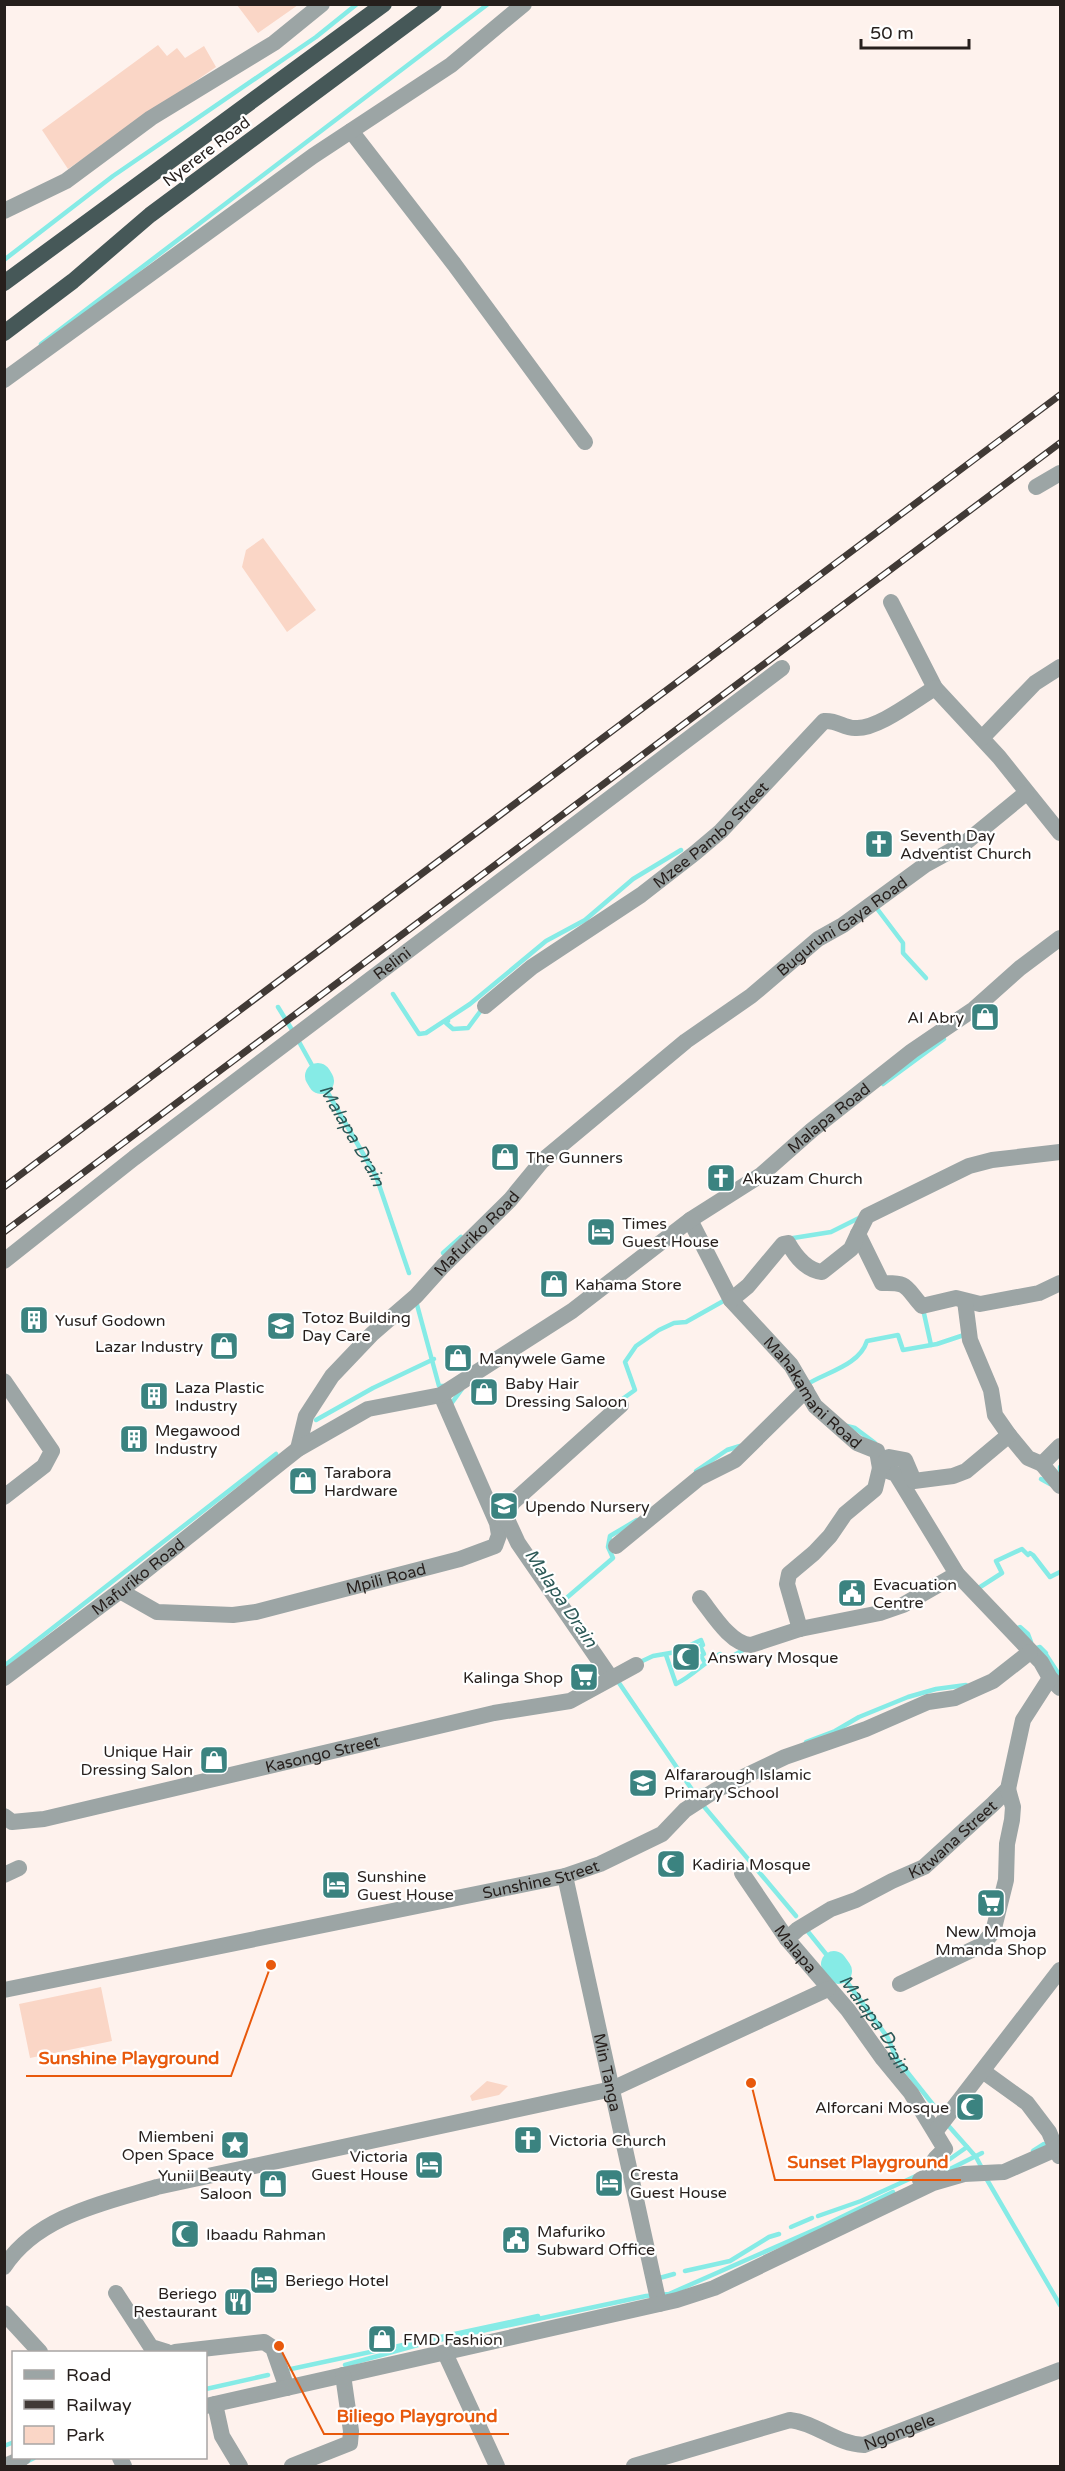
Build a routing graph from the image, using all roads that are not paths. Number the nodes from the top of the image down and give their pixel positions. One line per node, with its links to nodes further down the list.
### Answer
1 (322, 4): 6 (street)
2 (384, 4): 7 (highway, Nyerere Road)
3 (434, 4): 8 (highway, Nyerere Road)
4 (524, 4): 5 (street)
5 (351, 131): 9 (street); 10 (street)
6 (4, 211)
7 (4, 283)
8 (4, 333)
9 (4, 380)
10 (585, 442)
11 (1060, 473): 12 (street)
12 (1036, 487)
13 (891, 602): 16 (street)
14 (1060, 667): 17 (street)
15 (782, 668): 26 (street, Relini)
16 (935, 688): 17 (street); 21 (street, Mzee Pambo Street)
17 (982, 738): 18 (street)
18 (1026, 793): 19 (street); 22 (street, Buguruni Gaya Road)
19 (1060, 833)
20 (1060, 938): 24 (street, Malapa Road)
21 (485, 1006)
22 (686, 1041): 36 (street, Mafuriko Road)
23 (1060, 1152): 25 (street)
24 (690, 1220): 28 (street, Mahakamani Road); 32 (street, Malapa Road)
25 (858, 1234): 28 (street); 29 (street)
26 (4, 1261)
27 (1060, 1283): 29 (street)
28 (731, 1300): 31 (street, Mahakamani Road)
29 (964, 1301): 34 (street)
30 (4, 1381): 40 (street)
31 (806, 1390): 38 (street, Mahakamani Road); 41 (street)
32 (442, 1394): 36 (street, Mafuriko Road); 43 (street, Mpili Road)
33 (621, 1405): 49 (street)
34 (1009, 1435): 37 (street); 38 (street)
35 (1060, 1446): 37 (street)
36 (298, 1449): 43 (street, Mafuriko Road)
37 (1042, 1464): 39 (street)
38 (880, 1468): 42 (street, Mahakamani Road); 45 (street)
39 (1060, 1486)
40 (4, 1497)
41 (616, 1546)
42 (957, 1574): 45 (street); 46 (street, Mahakamani Road)
43 (120, 1591): 48 (street, Mafuriko Road)
44 (700, 1598): 45 (street)
45 (800, 1629)
46 (1030, 1652): 50 (street, Mahakamani Road); 54 (street, Sunshine Street)
47 (636, 1665): 49 (street, Kasongo Street)
48 (4, 1678)
49 (611, 1678): 52 (street, Kasongo Street)
50 (1055, 1683): 51 (street, Kitwana Street)
51 (1008, 1789): 55 (street, Kitwana Street); 57 (street)
52 (4, 1816)
53 (742, 1873): 55 (street, Malapa)
54 (565, 1876): 59 (street, Sunshine Street); 61 (street, Min Tanga)
55 (787, 1940): 58 (street, Malapa)
56 (1060, 1970): 60 (street)
57 (900, 1984)
58 (828, 1989): 61 (street); 64 (street, Malapa)
59 (4, 1990)
60 (984, 2072): 62 (street); 63 (street)
61 (612, 2089): 65 (street); 67 (street, Min Tanga)
62 (938, 2128)
63 (1058, 2151): 64 (street)
64 (936, 2172): 67 (street)
65 (4, 2267)
66 (116, 2293): 70 (street)
67 (659, 2304): 72 (street)
68 (4, 2313): 69 (street)
69 (39, 2351)
70 (164, 2351)
71 (184, 2351): 75 (street)
72 (445, 2353): 74 (street); 81 (street)
73 (1060, 2370): 82 (street, Ngongele)
74 (343, 2375): 75 (street); 80 (street)
75 (287, 2388): 76 (street)
76 (210, 2405): 79 (street)
77 (19, 2459): 78 (street)
78 (5, 2466)
79 (240, 2466)
80 (291, 2466)
81 (497, 2466)
82 (634, 2466)

